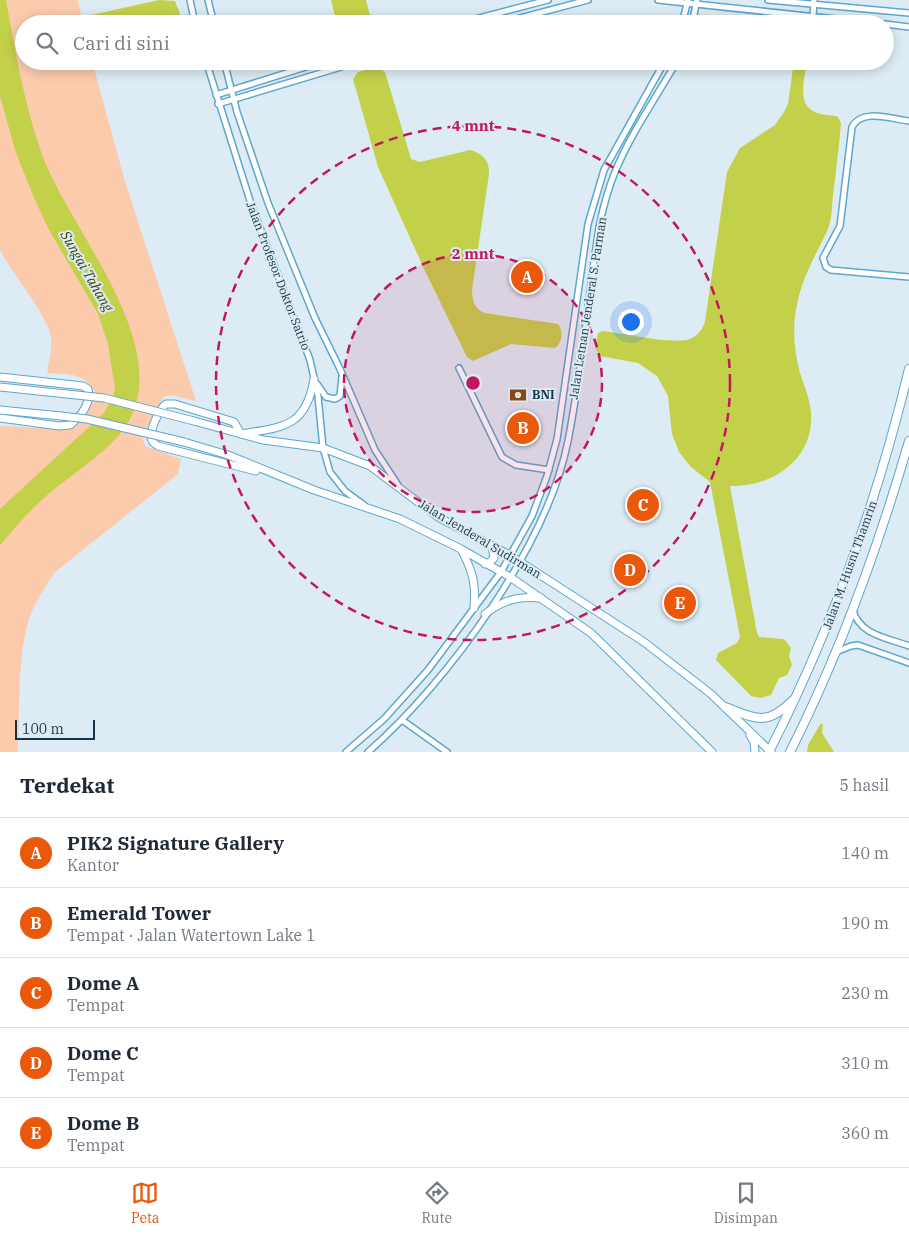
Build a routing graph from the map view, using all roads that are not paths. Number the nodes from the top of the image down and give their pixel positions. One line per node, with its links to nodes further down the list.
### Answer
1 (190, 0): 11 (street)
2 (208, 0): 12 (street)
3 (548, 0): 13 (street)
4 (588, 0): 14 (street)
5 (658, 0): 7 (street)
6 (768, 0): 9 (street)
7 (687, 2): 8 (street); 15 (street)
8 (697, 2): 16 (street); 17 (street)
9 (814, 2): 10 (street); 18 (street)
10 (909, 13)
11 (193, 15)
12 (212, 15)
13 (490, 15)
14 (531, 15)
15 (684, 15)
16 (694, 15)
17 (804, 15)
18 (812, 15)
19 (894, 25): 20 (street)
20 (909, 27)
21 (209, 70): 28 (street, Jalan Profesor Doktor Satrio)
22 (226, 70): 27 (street, Jalan Profesor Doktor Satrio)
23 (296, 70): 27 (street)
24 (332, 70): 29 (street)
25 (660, 70): 44 (street, Jalan Letnan Jenderal S. Parman)
26 (671, 70): 51 (street, Jalan Letnan Jenderal S. Parman)
27 (231, 90): 28 (street); 29 (street, Jalan Profesor Doktor Satrio)
28 (216, 94): 30 (street, Jalan Profesor Doktor Satrio)
29 (234, 100): 30 (street); 34 (street, Jalan Profesor Doktor Satrio)
30 (218, 104): 37 (street, Jalan Profesor Doktor Satrio)
31 (909, 121): 32 (street)
32 (909, 278)
33 (459, 368): 44 (street)
34 (340, 369): 37 (street); 46 (street, Jalan Profesor Doktor Satrio)
35 (909, 370): 62 (main road, Jalan M. Husni Thamrin)
36 (0, 376): 40 (street)
37 (314, 379): 41 (street); 43 (street, Jalan Profesor Doktor Satrio)
38 (0, 387): 41 (street, Jalan Jenderal Sudirman, bridge)
39 (0, 410): 45 (street, Jalan Jenderal Sudirman, bridge)
40 (0, 418)
41 (241, 434): 43 (street, Jalan Jenderal Sudirman); 45 (street)
42 (909, 441): 57 (main road, Jalan M. Husni Thamrin)
43 (323, 448): 46 (street, Jalan Jenderal Sudirman); 47 (street, Jalan Profesor Doktor Satrio)
44 (549, 470): 50 (street, Jalan Letnan Jenderal S. Parman)
45 (294, 482): 47 (street, Jalan Jenderal Sudirman)
46 (403, 492): 48 (street, Jalan Jenderal Sudirman)
47 (368, 508): 49 (street, Jalan Jenderal Sudirman)
48 (492, 546): 50 (street, Jalan Jenderal Sudirman); 52 (street)
49 (461, 549): 52 (street, Jalan Jenderal Sudirman); 56 (street)
50 (511, 556): 51 (street, Jalan Jenderal Sudirman); 53 (street, Jalan Letnan Jenderal S. Parman)
51 (519, 562): 54 (street, Jalan Letnan Jenderal S. Parman); 63 (street, Jalan Jenderal Sudirman)
52 (485, 564): 53 (street, Jalan Jenderal Sudirman)
53 (500, 572): 54 (street, Jalan Jenderal Sudirman); 56 (street, Jalan Letnan Jenderal S. Parman)
54 (510, 577): 55 (street, Jalan Jenderal Sudirman); 58 (street, Jalan Letnan Jenderal S. Parman)
55 (544, 599): 58 (street); 69 (street, Jalan Jenderal Sudirman)
56 (474, 608): 66 (street, Jalan Letnan Jenderal S. Parman)
57 (853, 609): 59 (street); 60 (main road, Jalan M. Husni Thamrin)
58 (485, 614): 64 (street, Jalan Letnan Jenderal S. Parman)
59 (909, 646)
60 (836, 652): 61 (street); 72 (main road, Jalan M. Husni Thamrin)
61 (909, 663)
62 (797, 696): 63 (main road); 71 (main road, Jalan M. Husni Thamrin)
63 (725, 707): 65 (street, Jalan Jenderal Sudirman)
64 (402, 720): 67 (street, Jalan Letnan Jenderal S. Parman); 68 (street)
65 (741, 722): 70 (street); 71 (street, Jalan Jenderal Sudirman)
66 (346, 752)
67 (368, 752)
68 (447, 752)
69 (712, 752)
70 (755, 752)
71 (770, 752)
72 (790, 752)

